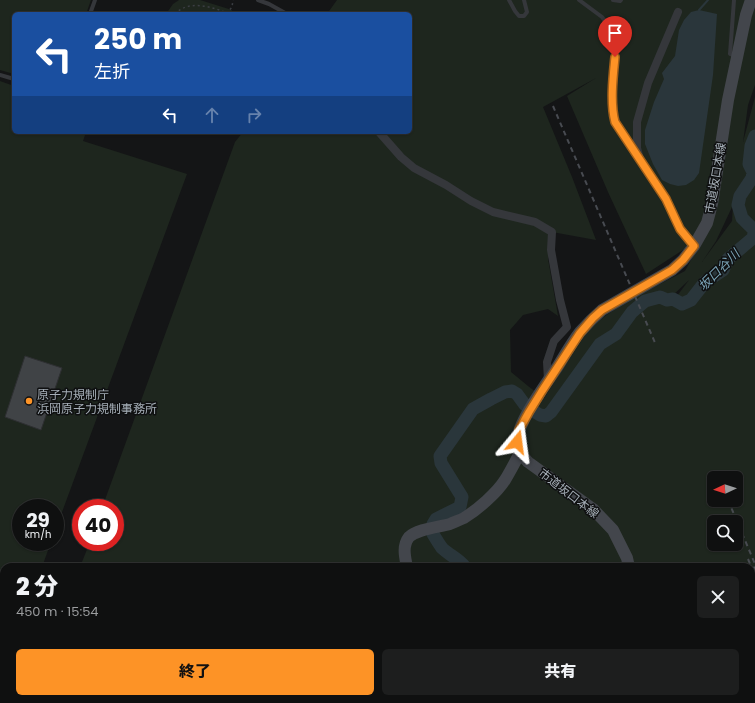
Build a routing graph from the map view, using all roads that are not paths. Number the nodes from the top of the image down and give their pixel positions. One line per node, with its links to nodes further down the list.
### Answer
1 (95, 0): 10 (lane)
2 (258, 0): 11 (lane)
3 (509, 0): 4 (lane)
4 (524, 0)
5 (580, 0): 17 (lane)
6 (613, 0): 7 (lane)
7 (621, 0)
8 (734, 0): 13 (lane)
9 (751, 0): 13 (street, 市道坂口本線)
10 (91, 12)
11 (283, 12)
12 (678, 12): 17 (street)
13 (737, 57): 18 (street, 市道坂口本線)
14 (0, 75): 15 (lane)
15 (12, 78)
16 (381, 134): 19 (street)
17 (640, 159): 18 (lane)
18 (694, 246): 19 (street, 市道坂口本線)
19 (548, 381): 20 (street, 市道坂口本線)
20 (520, 453): 21 (street); 22 (street, 市道坂口本線)
21 (405, 563)
22 (628, 563)

